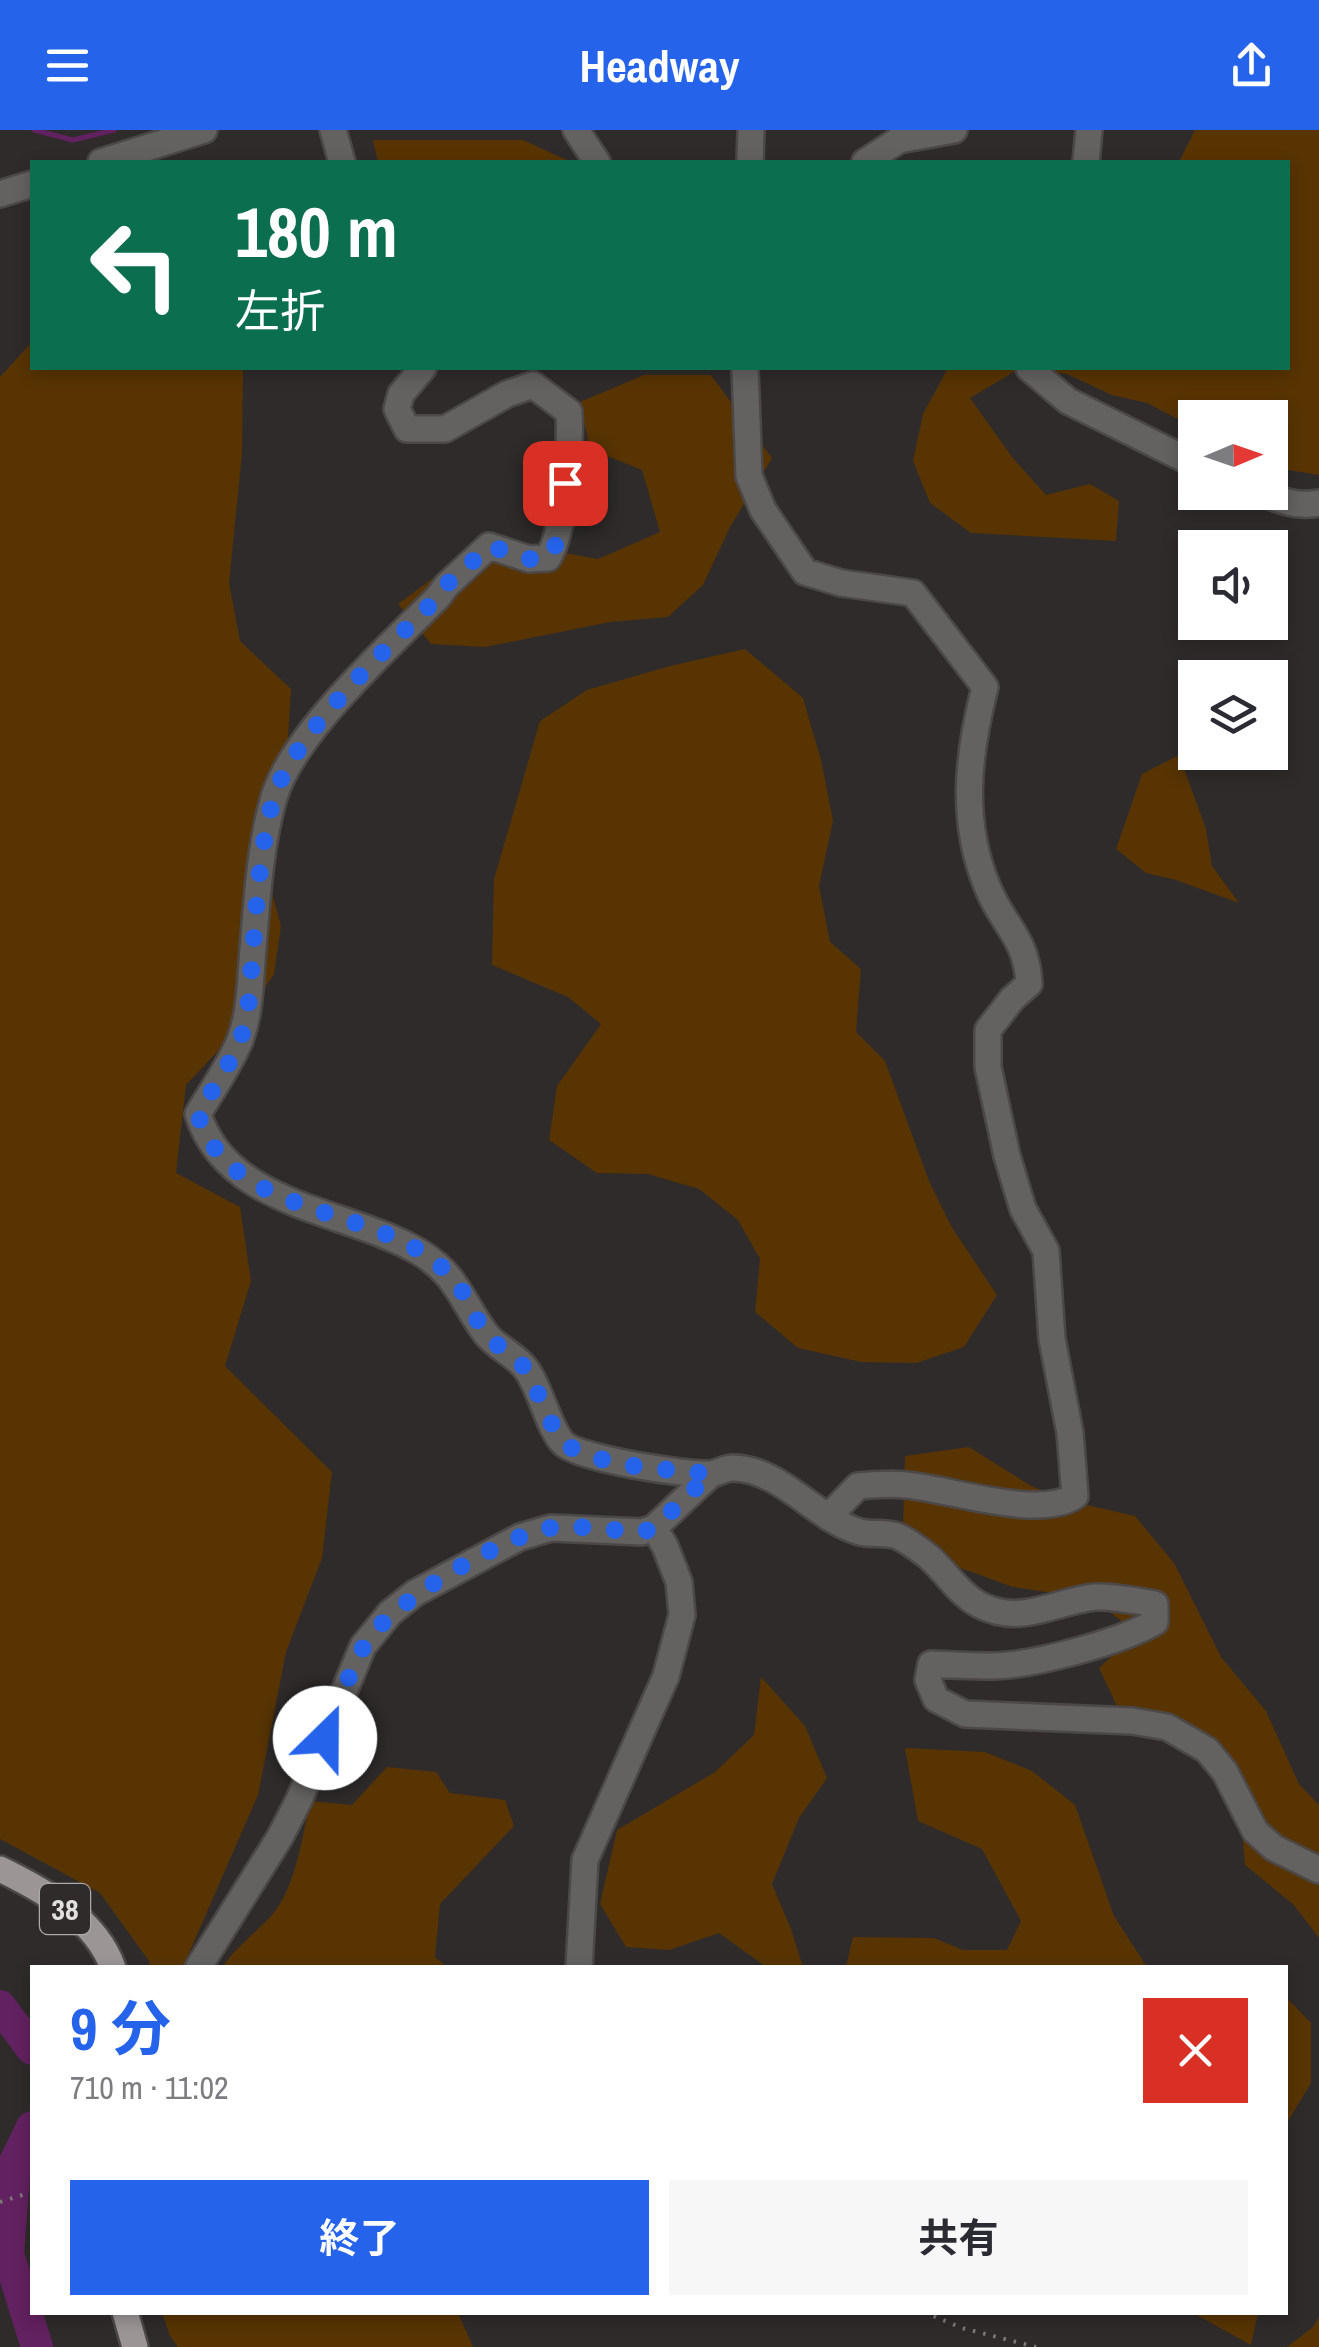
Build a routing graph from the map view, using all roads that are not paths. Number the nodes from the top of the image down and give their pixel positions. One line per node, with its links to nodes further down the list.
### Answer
1 (204, 130): 7 (street)
2 (334, 130): 8 (street)
3 (576, 130): 9 (street)
4 (752, 130): 10 (street)
5 (954, 130): 11 (street)
6 (1089, 130): 12 (street)
7 (107, 160)
8 (342, 160)
9 (595, 160)
10 (750, 160)
11 (868, 160)
12 (1086, 160)
13 (30, 185): 14 (street)
14 (0, 194)
15 (422, 370): 21 (street)
16 (745, 370): 22 (street)
17 (1031, 370): 18 (street)
18 (1178, 456)
19 (1288, 502): 20 (street)
20 (1319, 503)
21 (710, 1474): 22 (street); 23 (street)
22 (828, 1517): 25 (street)
23 (654, 1528): 27 (street); 28 (street)
24 (0, 1868): 26 (main road, 38)
25 (1319, 1870)
26 (112, 1965)
27 (200, 1965)
28 (579, 1965)
29 (126, 2315): 30 (main road)
30 (135, 2347)

